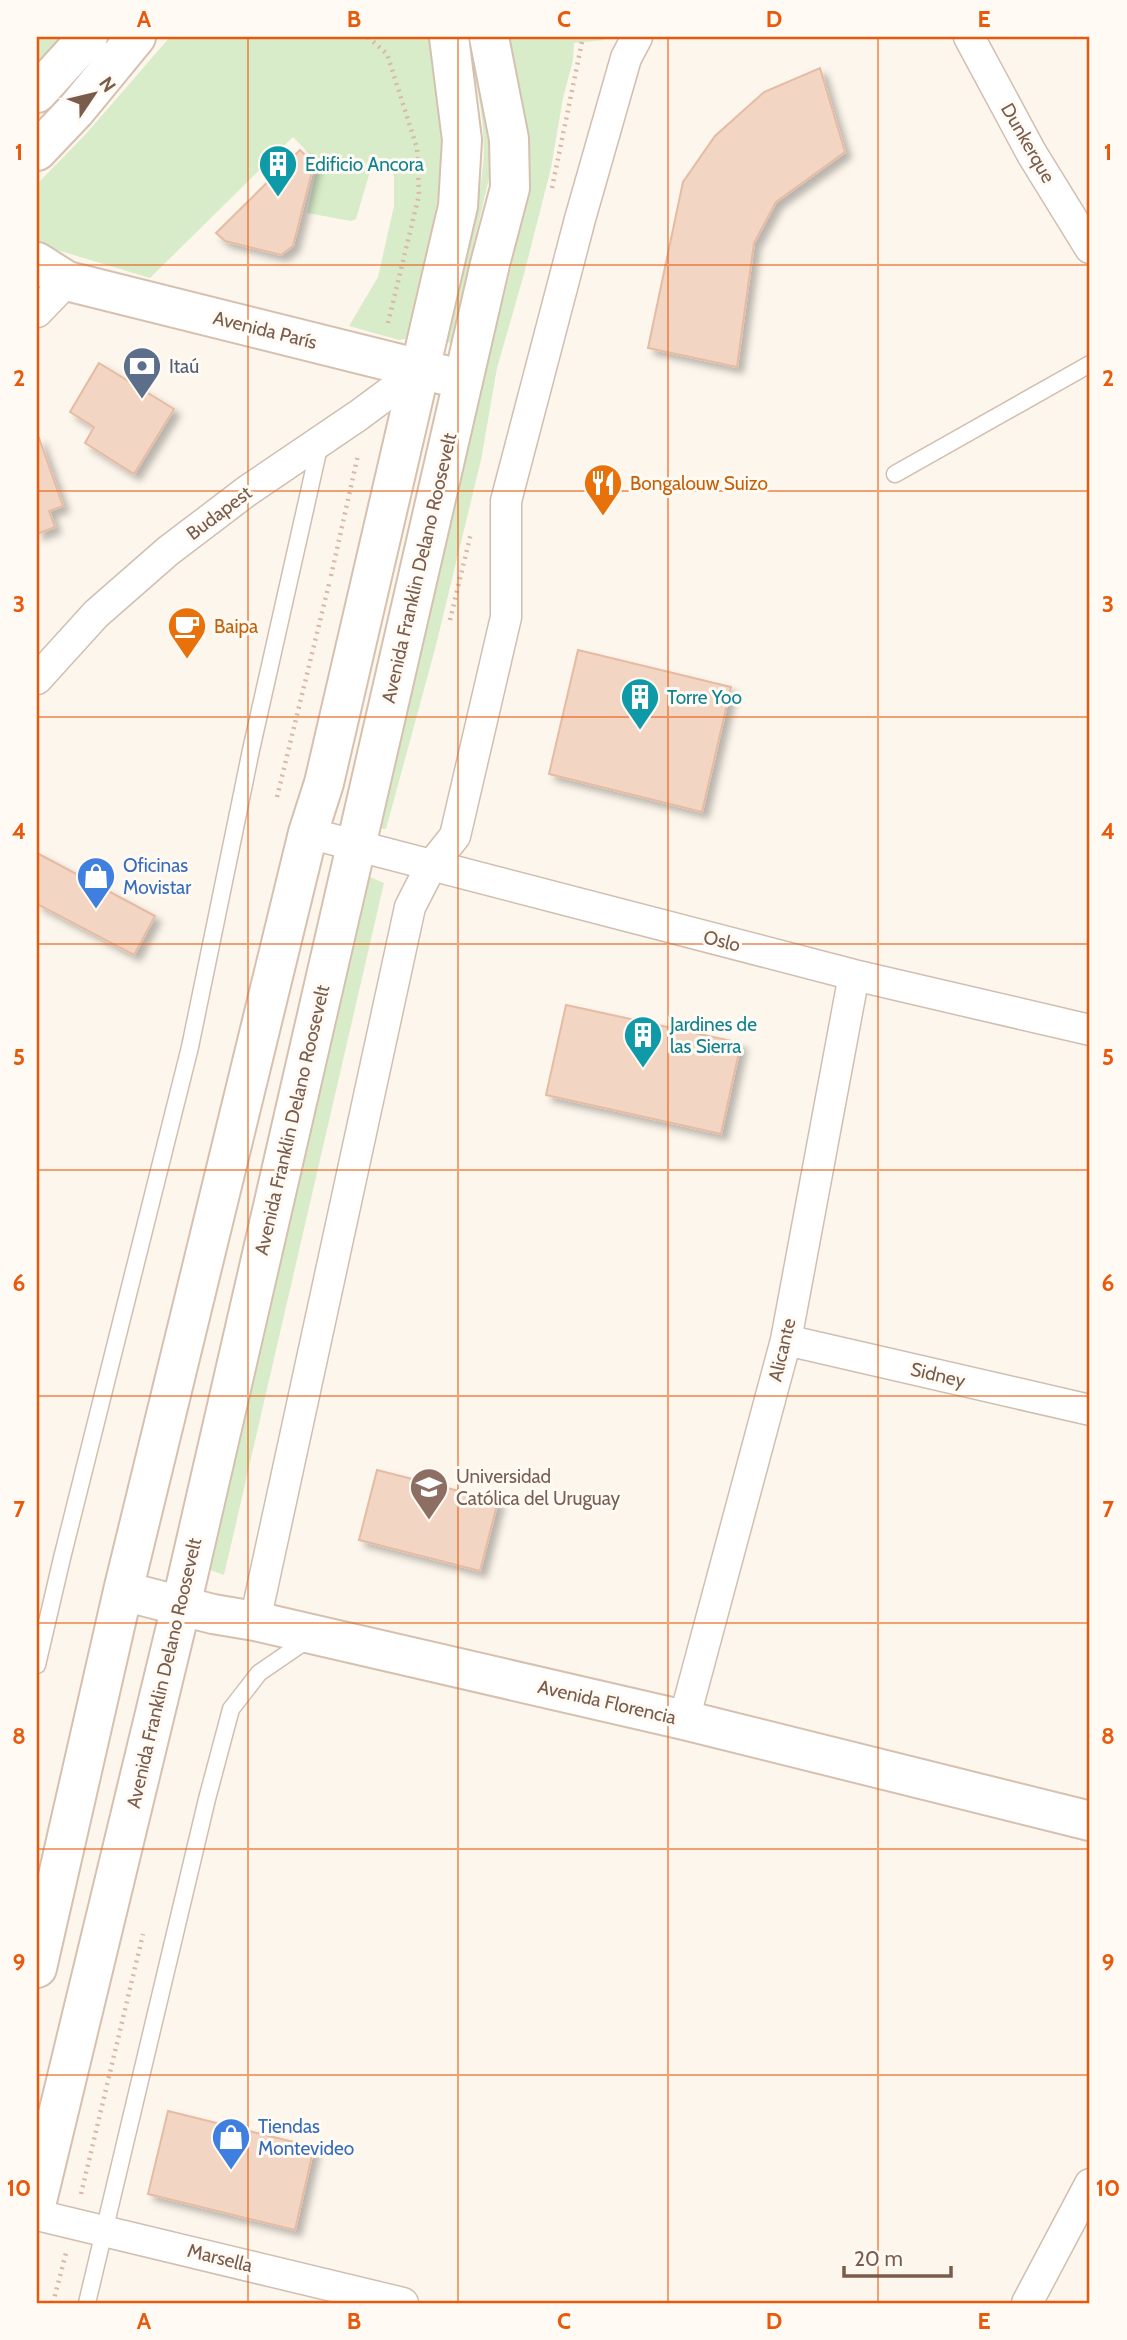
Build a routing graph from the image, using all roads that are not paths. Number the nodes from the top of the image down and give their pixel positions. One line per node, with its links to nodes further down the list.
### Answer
1 (88, 37): 7 (main road)
2 (136, 37): 8 (main road)
3 (449, 37): 13 (main road)
4 (489, 37): 14 (main road, Avenida Franklin Delano Roosevelt)
5 (638, 37): 20 (street)
6 (969, 37): 9 (street, Dunkerque)
7 (37, 93)
8 (37, 151)
9 (1090, 248)
10 (47, 274): 11 (street); 13 (main road, Avenida París)
11 (37, 312)
12 (1090, 363): 16 (lane)
13 (421, 369): 14 (main road, Avenida París); 15 (street, Budapest); 18 (main road)
14 (463, 381): 19 (main road, Avenida Franklin Delano Roosevelt)
15 (320, 441): 17 (street, Budapest); 29 (lane)
16 (895, 474)
17 (37, 679)
18 (308, 833): 19 (street, Oslo); 25 (main road)
19 (355, 845): 20 (street, Oslo); 26 (main road, Avenida Franklin Delano Roosevelt)
20 (431, 866): 21 (street, Oslo); 27 (street)
21 (854, 975): 22 (street, Oslo); 23 (street, Alicante)
22 (1090, 1030)
23 (786, 1340): 24 (street, Sidney); 30 (street, Alicante)
24 (1090, 1410)
25 (123, 1591): 26 (main road, Avenida Florencia); 32 (main road)
26 (181, 1606): 27 (main road, Avenida Florencia); 34 (main road, Avenida Franklin Delano Roosevelt)
27 (255, 1621): 28 (main road, Avenida Florencia)
28 (315, 1635): 30 (main road, Avenida Florencia); 36 (lane)
29 (37, 1665)
30 (684, 1720): 31 (main road, Avenida Florencia)
31 (1090, 1821)
32 (38, 1951)
33 (1090, 2184): 39 (street)
34 (37, 2201)
35 (37, 2215): 36 (street, Marsella)
36 (103, 2229): 37 (lane); 38 (street, Marsella)
37 (87, 2303)
38 (403, 2303)
39 (1027, 2303)

